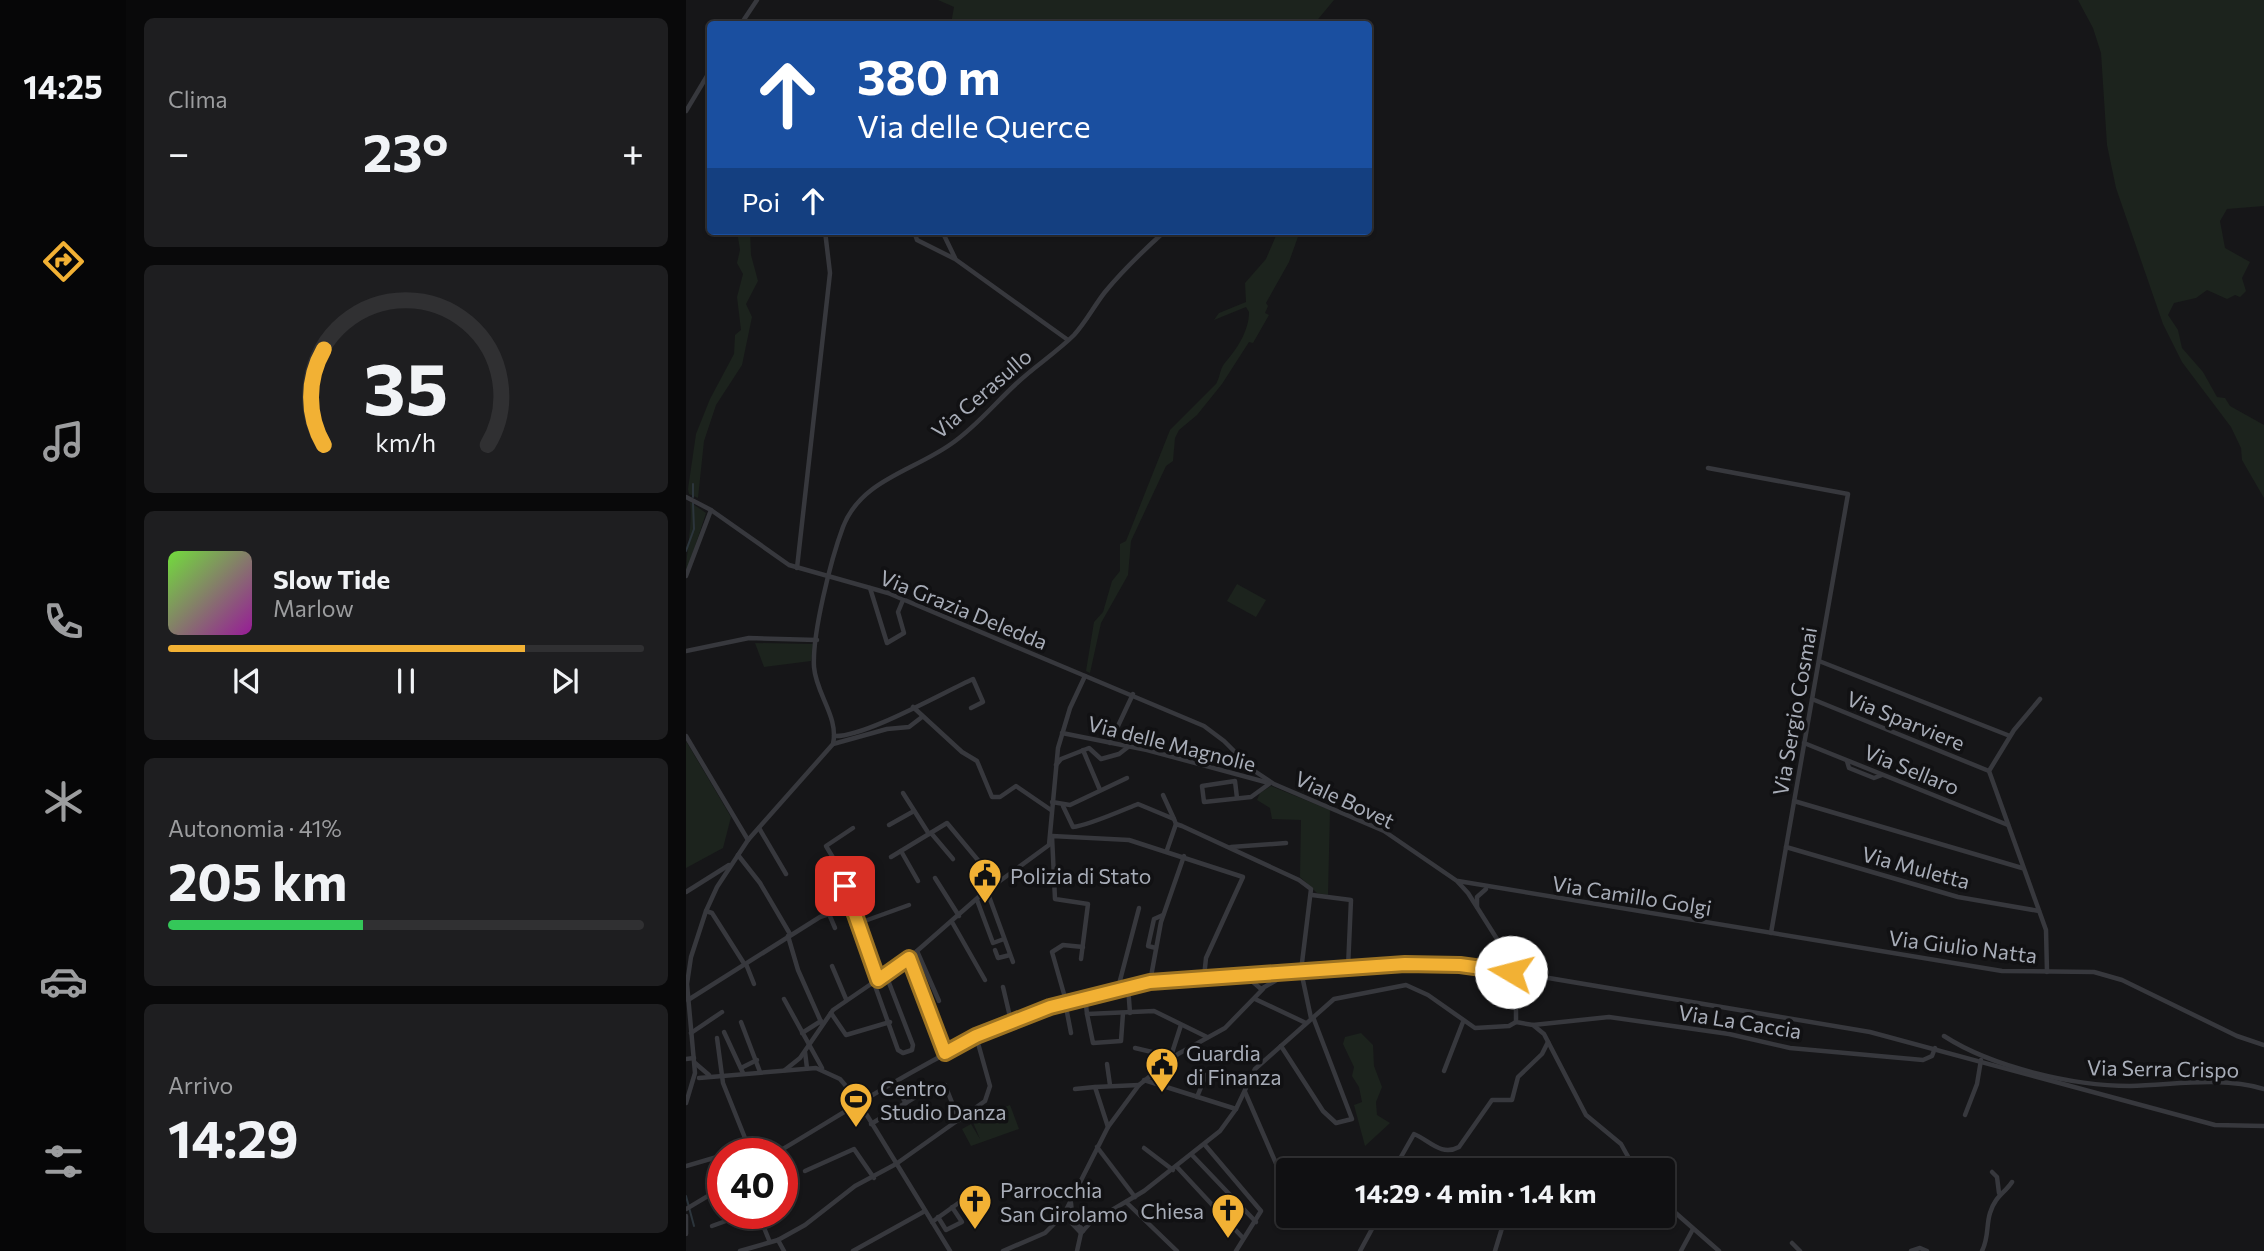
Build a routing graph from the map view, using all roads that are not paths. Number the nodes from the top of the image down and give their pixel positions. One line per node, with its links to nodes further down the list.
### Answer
1 (757, 0): 2 (street)
2 (743, 21)
3 (707, 76): 4 (street)
4 (686, 111)
5 (825, 235): 14 (street)
6 (915, 235): 9 (street)
7 (944, 235): 9 (street)
8 (1160, 235): 10 (street, Via Cerasullo)
9 (955, 259): 10 (street)
10 (1068, 340): 16 (street, Via Cerasullo)
11 (1708, 468): 21 (street, Via Sergio Cosmai)
12 (687, 497): 13 (street, Via Grazia Deledda)
13 (711, 510): 14 (street, Via Grazia Deledda); 15 (street)
14 (797, 568): 16 (street, Via Grazia Deledda)
15 (686, 576)
16 (829, 577): 17 (street, Via Grazia Deledda); 19 (street, Via Cerasullo)
17 (870, 587): 18 (street, Via Grazia Deledda); 18 (street)
18 (903, 600): 22 (street, Via Grazia Deledda)
19 (817, 640): 20 (street); 31 (street, Via Cerasullo)
20 (686, 651)
21 (1819, 661): 24 (street, Via Sergio Cosmai); 33 (street)
22 (1085, 676): 23 (street, Via Grazia Deledda); 29 (street)
23 (1133, 694): 35 (street); 40 (street, Viale Bovet)
24 (1812, 699): 36 (street, Via Sergio Cosmai); 41 (street, Via Sparviere)
25 (2040, 699): 33 (street)
26 (912, 707): 27 (street); 28 (street); 32 (street)
27 (971, 708)
28 (922, 717): 34 (street); 55 (street)
29 (1062, 733): 35 (street, Via delle Magnolie); 39 (street)
30 (686, 736): 63 (street)
31 (834, 736): 32 (street); 34 (street)
32 (842, 736): 34 (street)
33 (2010, 736): 41 (street)
34 (835, 743): 59 (street)
35 (1110, 743): 37 (street, Via delle Magnolie)
36 (1804, 743): 51 (street, Via Sergio Cosmai); 58 (street, Via Sellaro)
37 (1129, 746): 38 (street); 42 (street, Via delle Magnolie)
38 (1083, 750): 39 (street); 46 (street)
39 (1056, 766): 52 (street)
40 (1253, 770): 42 (street); 45 (street, Viale Bovet)
41 (1989, 771): 58 (street)
42 (1241, 776): 44 (street, Via delle Magnolie)
43 (1127, 778): 46 (street)
44 (1256, 780): 45 (street, Via delle Magnolie); 49 (street)
45 (1274, 784): 49 (street); 81 (street, Viale Bovet)
46 (1100, 790): 53 (street)
47 (904, 793): 54 (street)
48 (1163, 795): 56 (street)
49 (1255, 795): 50 (street)
50 (1237, 798): 50 (street)
51 (1794, 801): 66 (street, Via Sergio Cosmai); 74 (street)
52 (1052, 802): 53 (street); 55 (street)
53 (1063, 806): 56 (street)
54 (914, 811): 57 (street); 61 (street)
55 (1052, 811): 62 (street)
56 (1175, 821): 65 (street); 67 (street)
57 (888, 825)
58 (2008, 825): 74 (street)
59 (759, 828): 63 (street); 76 (street)
60 (853, 828): 90 (street)
61 (930, 834): 68 (street); 72 (street); 82 (street)
62 (1052, 836): 67 (street); 82 (street); 106 (street)
63 (748, 840): 69 (street)
64 (1286, 843): 65 (street)
65 (1230, 847): 87 (street)
66 (1786, 847): 95 (street, Via Muletta); 103 (street, Via Sergio Cosmai)
67 (1167, 850): 70 (street)
68 (901, 851): 71 (street); 80 (street)
69 (738, 855): 73 (street); 104 (street)
70 (1184, 856): 98 (street); 125 (street)
71 (891, 857)
72 (953, 859)
73 (733, 863): 75 (street); 77 (street)
74 (2023, 869): 95 (street)
75 (718, 873): 77 (street); 79 (street)
76 (786, 874)
77 (723, 878): 79 (street); 83 (street)
78 (934, 878): 99 (street)
79 (709, 880): 83 (street); 86 (street)
80 (918, 881)
81 (1457, 881): 84 (street, Via Camillo Golgi); 92 (street)
82 (997, 883): 85 (street)
83 (717, 887): 94 (street)
84 (1488, 889): 92 (street); 103 (street, Via Camillo Golgi)
85 (987, 891): 88 (street); 93 (street)
86 (686, 892)
87 (1312, 895): 117 (street); 118 (street)
88 (976, 900): 97 (street); 99 (street)
89 (909, 905): 101 (street)
90 (853, 906): 96 (street); 101 (street)
91 (1139, 908): 135 (street)
92 (1477, 908): 119 (street)
93 (994, 910): 97 (street); 105 (street)
94 (706, 911): 111 (street); 115 (street)
95 (2039, 911): 120 (street)
96 (829, 914): 102 (street); 104 (street)
97 (982, 914): 105 (street)
98 (1163, 915): 107 (street); 107 (street)
99 (959, 916): 100 (street)
100 (952, 922): 109 (street); 126 (street)
101 (859, 923): 127 (street)
102 (835, 928)
103 (1771, 933): 120 (street, Via Giulio Natta)
104 (789, 935): 115 (street); 156 (street)
105 (1004, 939): 110 (street)
106 (1083, 947): 113 (street); 143 (street)
107 (1156, 948): 128 (street)
108 (995, 950): 110 (street)
109 (917, 951): 112 (street); 141 (street)
110 (1010, 955): 114 (street)
111 (689, 958): 132 (street)
112 (909, 958): 123 (street); 175 (street)
113 (1081, 958)
114 (1013, 962)
115 (745, 964): 129 (street); 140 (street)
116 (832, 966): 139 (street)
117 (1349, 968): 118 (street); 119 (street)
118 (1301, 971): 121 (street); 150 (street)
119 (1513, 972): 155 (street); 173 (street)
120 (2047, 972): 170 (street, Via Giulio Natta)
121 (1289, 973): 124 (street); 131 (street)
122 (1243, 974): 124 (street); 125 (street); 130 (street)
123 (886, 975): 127 (street); 153 (street)
124 (1262, 976): 130 (street); 131 (street)
125 (1204, 977): 128 (street)
126 (985, 980)
127 (876, 981): 139 (street); 153 (street)
128 (1150, 982): 133 (street)
129 (754, 984)
130 (1255, 984): 136 (street); 142 (street)
131 (1269, 984): 136 (street)
132 (687, 986): 140 (street)
133 (1128, 986): 135 (street); 147 (street)
134 (1003, 987): 151 (street)
135 (1118, 988): 137 (street)
136 (1263, 989): 142 (street)
137 (1085, 996): 143 (street); 148 (street)
138 (784, 999): 162 (street)
139 (846, 999): 145 (street)
140 (688, 1001): 149 (street)
141 (939, 1001)
142 (1252, 1001): 157 (street); 166 (street)
143 (1065, 1002): 151 (street); 163 (street)
144 (722, 1012): 160 (street)
145 (831, 1013): 153 (street); 156 (street)
146 (1123, 1013): 147 (street); 148 (street); 148 (street)
147 (1130, 1013): 158 (street)
148 (1087, 1014)
149 (688, 1016): 160 (street)
150 (1312, 1017): 154 (street); 157 (street); 171 (street)
151 (1011, 1021): 164 (street)
152 (741, 1022): 178 (street)
153 (890, 1022)
154 (1463, 1022): 155 (street); 186 (street)
155 (1517, 1022): 159 (street)
156 (822, 1023): 162 (street); 169 (street)
157 (1306, 1023): 171 (street)
158 (1181, 1025): 166 (street); 176 (street)
159 (1533, 1025): 168 (street); 173 (street, Via La Caccia)
160 (689, 1030): 181 (street)
161 (724, 1032): 184 (street)
162 (802, 1033): 169 (street)
163 (1071, 1033)
164 (976, 1036): 175 (street); 206 (street)
165 (1944, 1036): 197 (street, Via Serra Crispo)
166 (1208, 1037): 176 (street)
167 (717, 1038): 188 (street)
168 (1548, 1042): 216 (street); 217 (street)
169 (809, 1045): 174 (street)
170 (2264, 1045)
171 (1281, 1046): 199 (street)
172 (1135, 1048): 176 (street)
173 (1935, 1048): 179 (street)
174 (808, 1052): 182 (street); 183 (street); 185 (street)
175 (945, 1053): 192 (street)
176 (1170, 1058): 191 (street)
177 (686, 1059): 181 (street)
178 (757, 1060): 184 (street); 187 (street)
179 (1981, 1060): 205 (street); 208 (street)
180 (1107, 1063): 194 (street)
181 (696, 1068): 189 (street); 189 (street); 201 (street)
182 (807, 1068): 183 (street); 185 (street)
183 (822, 1069): 203 (street)
184 (742, 1070): 187 (street); 188 (street)
185 (785, 1070): 187 (street)
186 (1444, 1071)
187 (760, 1072)
188 (723, 1074): 189 (street); 210 (street)
189 (710, 1075)
190 (1206, 1075): 200 (street)
191 (1141, 1082): 194 (street); 200 (street); 209 (street)
192 (894, 1083): 202 (street); 203 (street)
193 (945, 1085): 206 (street)
194 (1110, 1085): 195 (street)
195 (1095, 1087): 196 (street); 209 (street)
196 (1075, 1089)
197 (2264, 1089)
198 (927, 1090): 202 (street)
199 (1245, 1091): 204 (street); 219 (street)
200 (1197, 1097): 204 (street)
201 (686, 1103)
202 (906, 1103): 207 (street)
203 (860, 1104): 207 (street); 211 (street)
204 (1236, 1109): 212 (street)
205 (1965, 1115)
206 (959, 1120): 220 (street)
207 (871, 1124): 220 (street)
208 (2264, 1126)
209 (1108, 1127): 213 (street)
210 (745, 1138)
211 (798, 1140)
212 (1205, 1145): 215 (street); 242 (street)
213 (1097, 1147): 229 (street); 232 (street)
214 (1144, 1148): 222 (street)
215 (1192, 1155): 222 (street); 242 (street)
216 (1400, 1158)
217 (1628, 1158)
218 (707, 1160): 221 (street)
219 (1276, 1163)
220 (896, 1164): 225 (street); 235 (street)
221 (686, 1166)
222 (1175, 1168): 229 (street); 253 (street)
223 (806, 1171): 225 (street)
224 (1993, 1172): 227 (street)
225 (874, 1178): 255 (street)
226 (2012, 1182): 227 (street)
227 (1999, 1194): 273 (street)
228 (707, 1196): 234 (street)
229 (1135, 1196): 231 (street)
230 (964, 1199): 233 (street)
231 (1126, 1202): 244 (street); 264 (street)
232 (1071, 1203): 236 (street); 238 (street)
233 (952, 1207): 240 (street); 240 (street)
234 (686, 1209)
235 (925, 1211): 241 (street); 261 (street)
236 (1065, 1213): 238 (street); 243 (street); 245 (street)
237 (1675, 1213): 250 (street)
238 (1072, 1214): 246 (street)
239 (686, 1216): 252 (street)
240 (938, 1217): 241 (street)
241 (932, 1222): 262 (street)
242 (1256, 1222): 253 (street)
243 (1069, 1223): 245 (street); 251 (street)
244 (1090, 1223): 246 (street); 251 (street)
245 (1056, 1224): 263 (street)
246 (1080, 1225): 251 (street)
247 (1372, 1228): 266 (street)
248 (1502, 1228): 267 (street)
249 (765, 1229): 254 (street)
250 (1693, 1229): 268 (street); 269 (street)
251 (1080, 1232): 258 (street)
252 (686, 1234)
253 (1243, 1238): 265 (street)
254 (769, 1240): 255 (street); 257 (street)
255 (778, 1240): 260 (street)
256 (1792, 1243): 270 (street)
257 (750, 1249): 259 (street)
258 (1078, 1250)
259 (740, 1251)
260 (784, 1251)
261 (853, 1251)
262 (950, 1251)
263 (1003, 1251)
264 (1177, 1251)
265 (1236, 1251)
266 (1360, 1251)
267 (1495, 1251)
268 (1681, 1251)
269 (1719, 1251)
270 (1800, 1251)
271 (1911, 1251): 272 (street)
272 (1927, 1251)
273 (1982, 1251)

